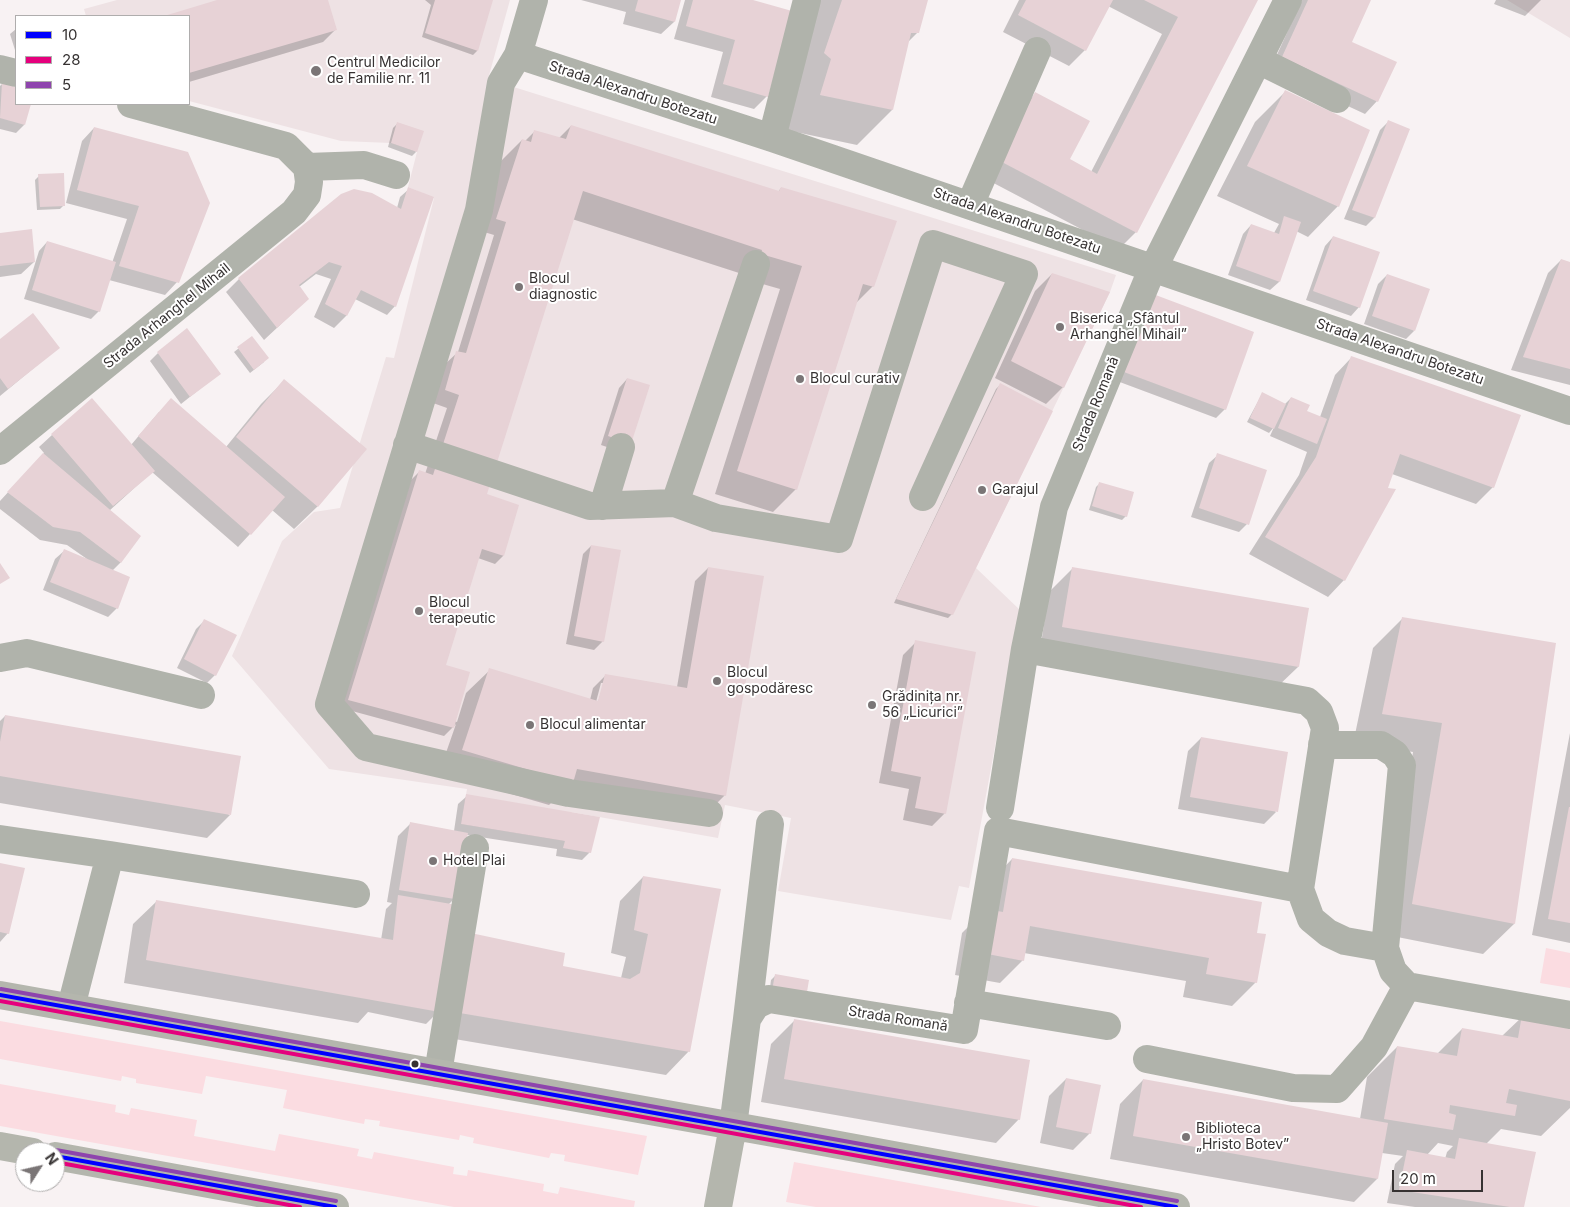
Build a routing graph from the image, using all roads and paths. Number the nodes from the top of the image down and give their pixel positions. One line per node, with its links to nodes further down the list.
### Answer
1 (534, 0): 5 (street)
2 (807, 0): 11 (street)
3 (1288, 0): 6 (street, Strada Romană)
4 (1037, 51): 14 (street)
5 (518, 56): 11 (street, Strada Alexandru Botezatu); 18 (street)
6 (1258, 60): 9 (street); 16 (street, Strada Romană)
7 (0, 69): 8 (street)
8 (15, 73)
9 (1337, 99)
10 (135, 105): 12 (street)
11 (772, 138): 14 (street, Strada Alexandru Botezatu)
12 (307, 167): 13 (street); 20 (street, Strada Arhanghel Mihail)
13 (396, 175)
14 (970, 205): 16 (street, Strada Alexandru Botezatu)
15 (756, 264): 22 (street)
16 (1154, 267): 17 (street, Strada Alexandru Botezatu); 24 (street, Strada Romană)
17 (1570, 411)
18 (407, 446): 23 (street); 28 (street)
19 (621, 447): 23 (street)
20 (0, 451)
21 (923, 497): 22 (street)
22 (675, 503): 23 (street)
23 (603, 506)
24 (1025, 649): 27 (street); 29 (street, Strada Romană)
25 (0, 658): 26 (street)
26 (201, 695)
27 (1322, 745): 34 (street); 36 (street)
28 (709, 813)
29 (999, 819): 34 (street); 39 (street, Strada Romană)
30 (770, 824): 42 (street)
31 (0, 839): 33 (street)
32 (475, 848): 45 (street)
33 (110, 855): 35 (street); 40 (street)
34 (1300, 889): 36 (street)
35 (356, 894)
36 (1385, 948): 37 (street)
37 (1407, 986): 41 (street); 44 (street)
38 (0, 995): 40 (main road)
39 (968, 1002): 42 (street, Strada Romană); 43 (street)
40 (71, 1007): 45 (main road)
41 (1570, 1015)
42 (747, 1018): 46 (street)
43 (1107, 1026)
44 (1147, 1059)
45 (438, 1073): 46 (main road)
46 (733, 1126): 51 (main road); 52 (main road)
47 (0, 1146): 48 (main road)
48 (15, 1149)
49 (65, 1158): 50 (main road)
50 (335, 1207)
51 (718, 1207)
52 (1176, 1207)

